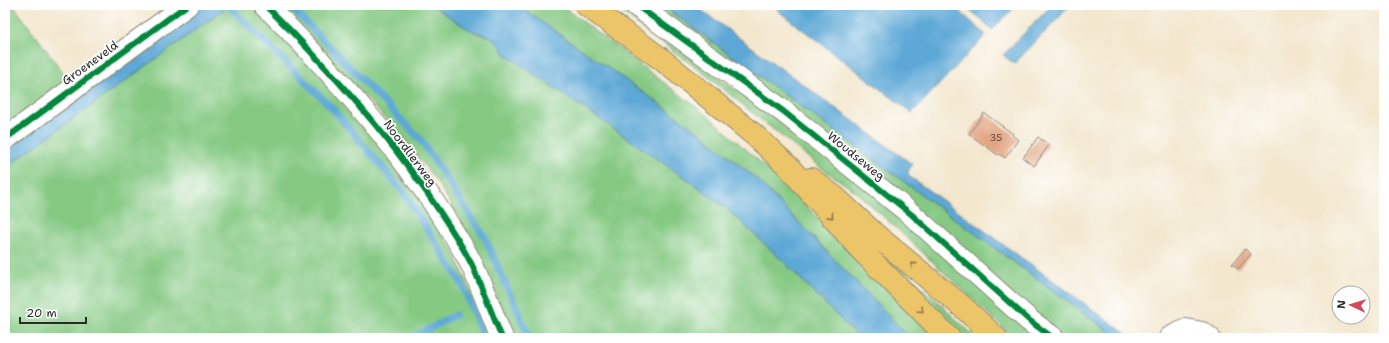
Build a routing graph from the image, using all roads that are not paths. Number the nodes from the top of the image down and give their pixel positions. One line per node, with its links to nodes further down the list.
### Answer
1 (187, 5): 5 (street, Groeneveld)
2 (265, 5): 7 (street, Noordlierweg)
3 (586, 5): 6 (main road)
4 (636, 5): 10 (street, Woudseweg)
5 (5, 139)
6 (787, 166): 8 (main road, one-way to 8); 9 (main road, one-way to 6)
7 (502, 338)
8 (949, 338)
9 (996, 338)
10 (1053, 338)
11 (1170, 338): 12 (street)
12 (1209, 338)

